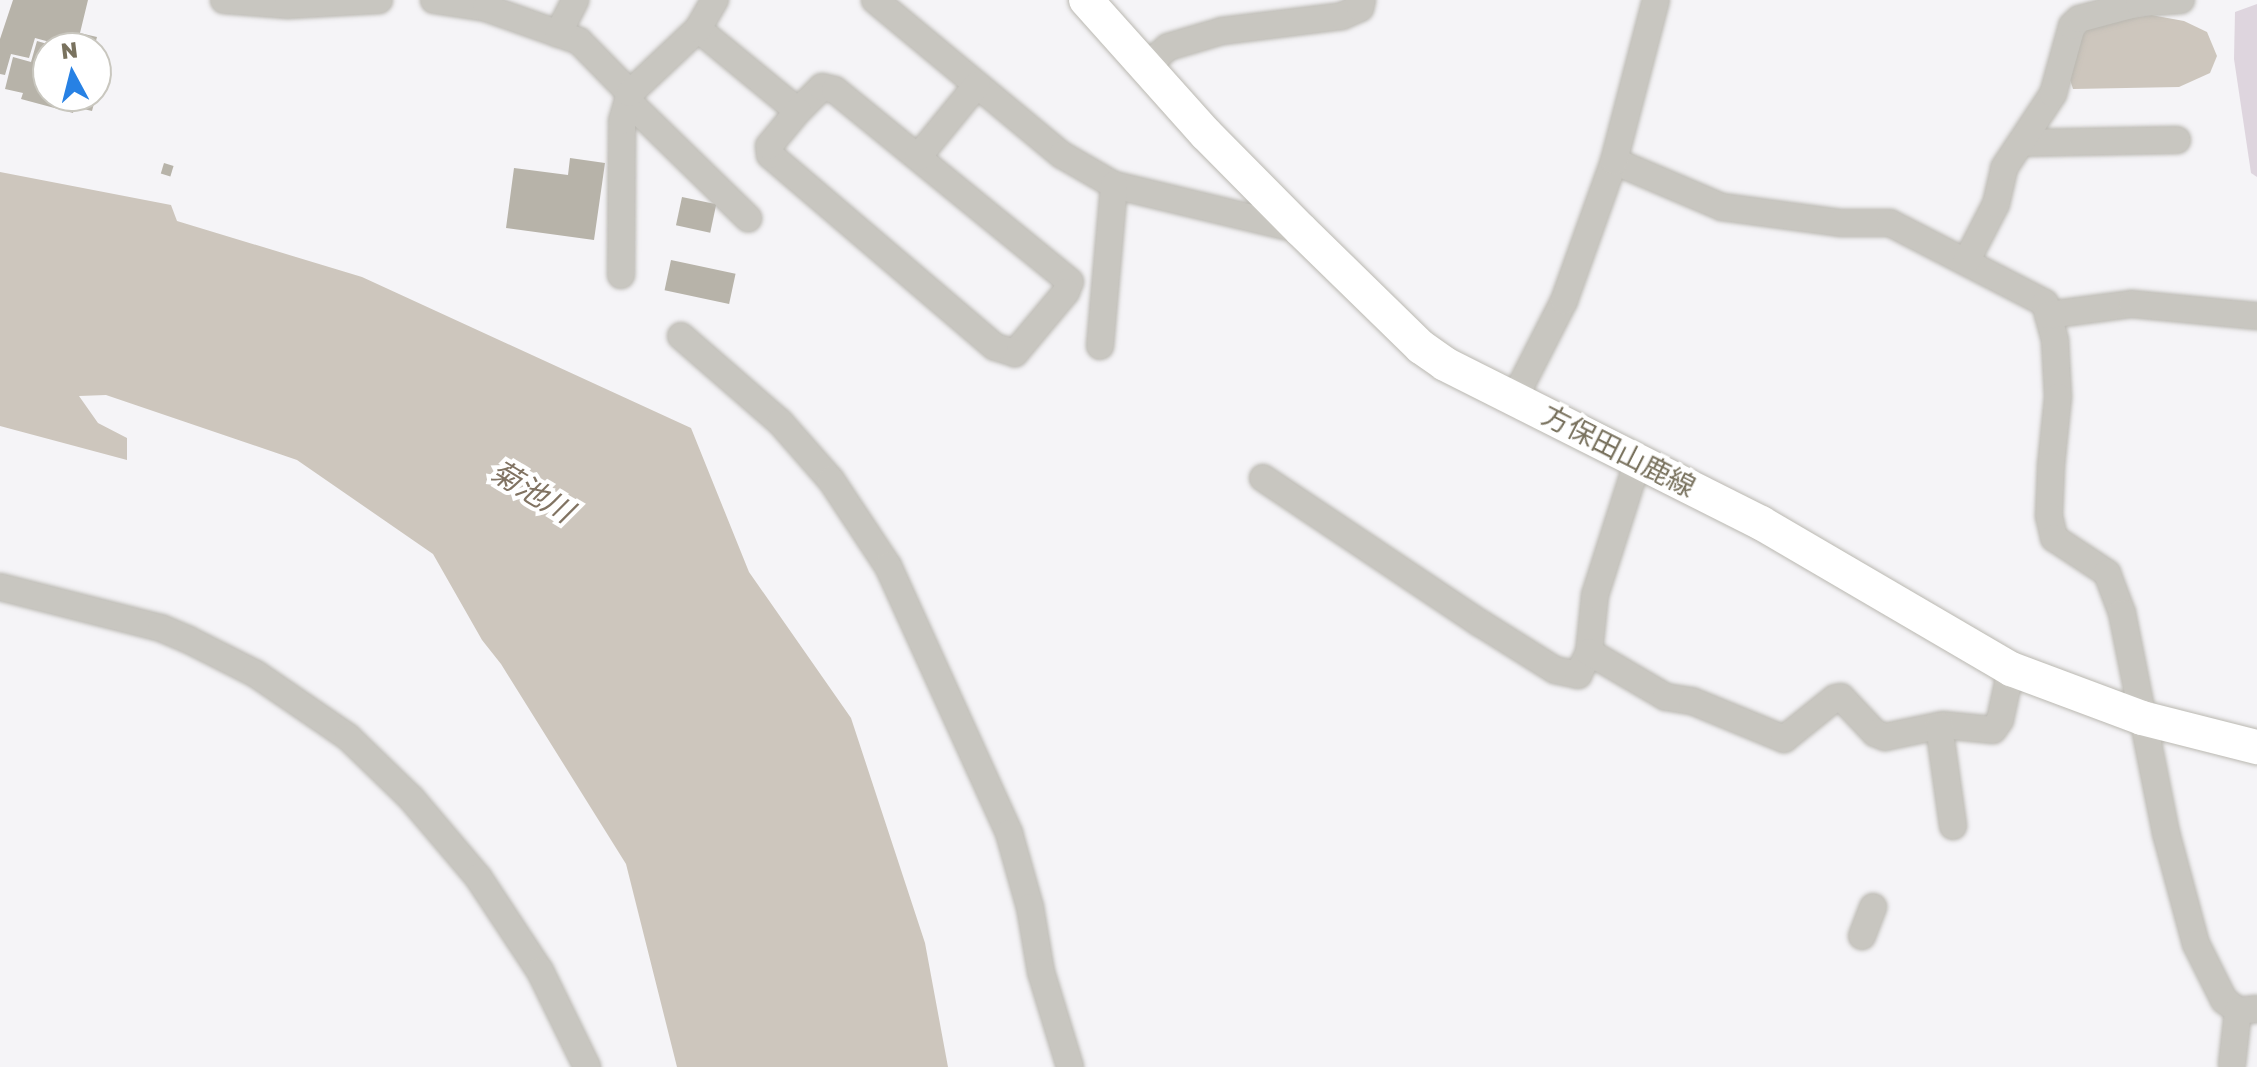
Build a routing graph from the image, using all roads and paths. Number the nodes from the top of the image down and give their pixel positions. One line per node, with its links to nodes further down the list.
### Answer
1 (224, 0): 2 (street)
2 (379, 0)
3 (434, 0): 12 (street)
4 (575, 0): 12 (street)
5 (715, 0): 11 (street)
6 (875, 0): 14 (street)
7 (1086, 0): 13 (main road, 方保田山鹿線)
8 (1362, 0): 13 (street)
9 (1656, 0): 20 (street)
10 (2181, 0): 18 (street)
11 (698, 29): 15 (street); 16 (street)
12 (558, 34): 15 (street)
13 (1145, 67): 23 (main road, 方保田山鹿線)
14 (977, 85): 19 (street); 21 (street)
15 (629, 97): 22 (street); 25 (street)
16 (798, 111): 19 (street); 19 (street)
17 (2177, 140): 18 (street)
18 (2021, 143): 24 (street)
19 (918, 157)
20 (1614, 161): 24 (street); 30 (street)
21 (1114, 185): 23 (street); 29 (street)
22 (748, 218)
23 (1301, 230): 30 (main road, 方保田山鹿線)
24 (1966, 262): 26 (street)
25 (621, 275)
26 (2048, 315): 27 (street); 36 (street)
27 (2257, 316)
28 (681, 336): 45 (street)
29 (1100, 346)
30 (1514, 399): 31 (main road, 方保田山鹿線)
31 (1638, 460): 34 (street); 35 (main road, 方保田山鹿線)
32 (1263, 478): 34 (street)
33 (0, 587): 44 (street)
34 (1589, 652): 37 (street)
35 (2011, 669): 36 (main road, 方保田山鹿線); 37 (street)
36 (2142, 718): 38 (main road, 方保田山鹿線); 42 (street)
37 (1939, 726): 39 (street)
38 (2257, 747)
39 (1953, 826)
40 (1873, 907): 41 (street)
41 (1862, 936)
42 (2248, 1010): 43 (street)
43 (2232, 1064)
44 (587, 1067)
45 (1070, 1067)

